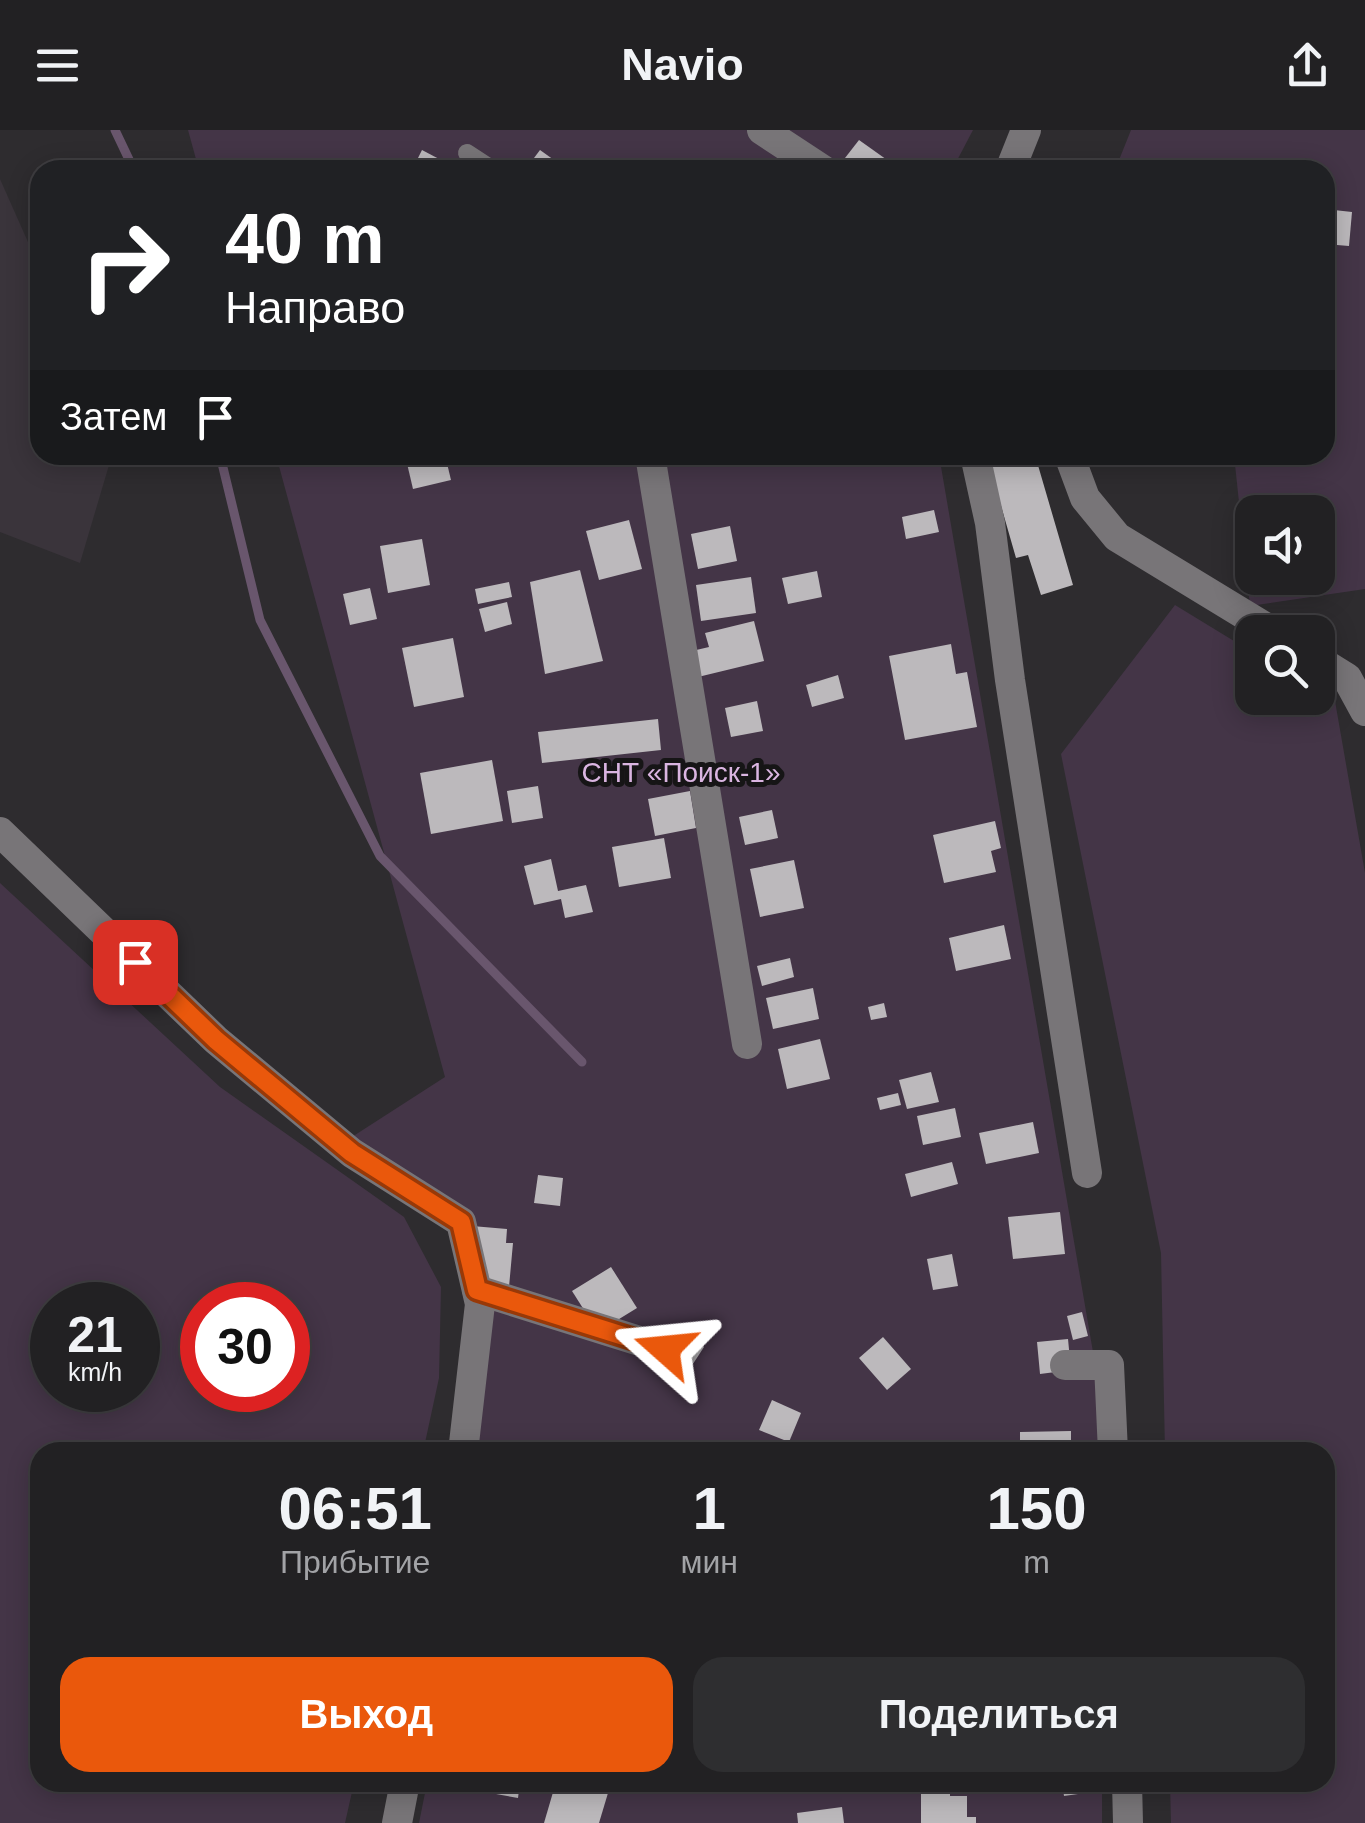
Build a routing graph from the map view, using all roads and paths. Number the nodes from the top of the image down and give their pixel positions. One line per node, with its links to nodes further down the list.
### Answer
1 (762, 130): 5 (street)
2 (1026, 130): 6 (street)
3 (467, 154): 4 (lane)
4 (477, 160)
5 (807, 160)
6 (1014, 160)
7 (652, 465): 14 (street)
8 (977, 465): 15 (street)
9 (1073, 465): 10 (street)
10 (1245, 615)
11 (1335, 671): 12 (street)
12 (1365, 711)
13 (0, 832): 16 (street)
14 (747, 1044)
15 (1087, 1174)
16 (477, 1290): 17 (street); 19 (street)
17 (665, 1349)
18 (1065, 1365): 20 (street)
19 (464, 1442)
20 (1112, 1442)
21 (403, 1792): 23 (street)
22 (1127, 1792): 24 (street)
23 (397, 1823)
24 (1128, 1823)

